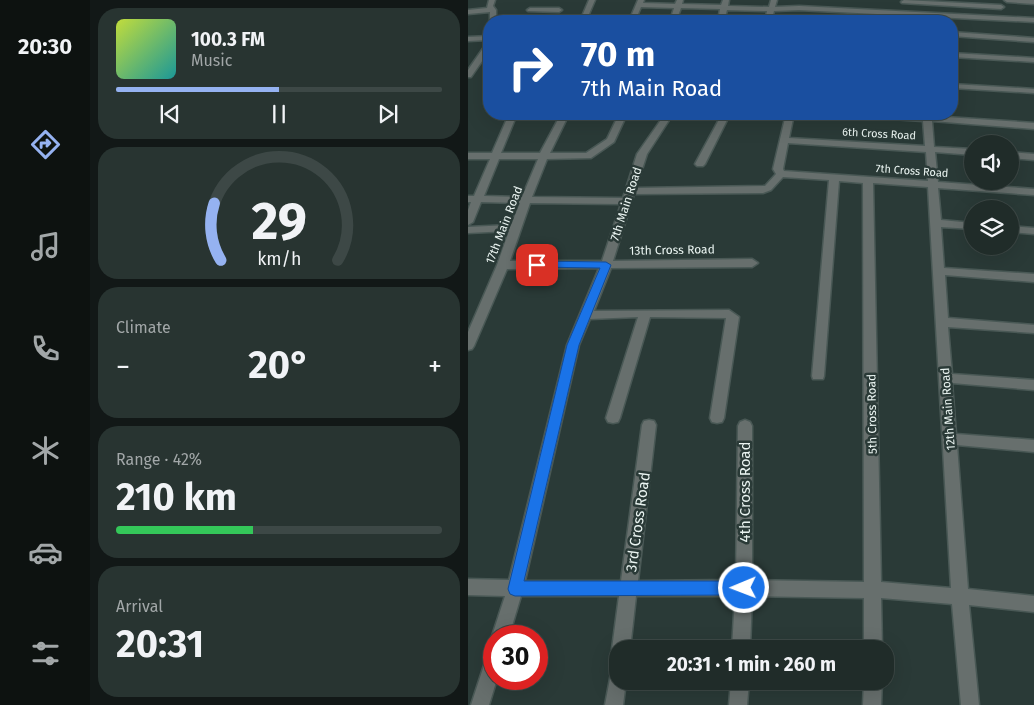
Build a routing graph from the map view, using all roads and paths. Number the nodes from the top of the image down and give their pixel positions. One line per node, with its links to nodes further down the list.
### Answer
1 (492, 0): 14 (street)
2 (534, 0): 15 (street)
3 (592, 0): 21 (street)
4 (774, 0): 13 (street)
5 (992, 0): 12 (street)
6 (1007, 0): 9 (street)
7 (904, 1): 12 (street); 18 (street)
8 (641, 2): 10 (street); 22 (street)
9 (1034, 2)
10 (680, 3): 11 (street); 23 (street)
11 (726, 4): 13 (street)
12 (1001, 7): 28 (street)
13 (771, 9): 18 (street); 24 (street)
14 (493, 10): 17 (street); 19 (street)
15 (530, 10): 16 (street); 20 (street)
16 (559, 10)
17 (468, 12)
18 (904, 13): 25 (street)
19 (493, 15)
20 (526, 15)
21 (586, 15)
22 (635, 15)
23 (675, 15)
24 (770, 15)
25 (930, 15)
26 (958, 17): 28 (street)
27 (1034, 20): 28 (street)
28 (1019, 22)
29 (958, 34): 31 (street)
30 (483, 37): 32 (street)
31 (1030, 37)
32 (468, 39)
33 (483, 54): 36 (street)
34 (958, 55): 35 (street)
35 (1034, 60)
36 (468, 75)
37 (958, 86): 38 (street)
38 (1034, 91)
39 (958, 119): 47 (street)
40 (511, 120): 52 (street)
41 (562, 120): 54 (street, 17th Main Road)
42 (620, 120): 54 (street)
43 (665, 120): 62 (street, 7th Main Road)
44 (723, 120): 56 (street)
45 (789, 120): 48 (street)
46 (927, 120): 49 (street, 12th Main Road)
47 (1034, 126)
48 (784, 140): 49 (street, 6th Cross Road); 57 (street)
49 (930, 148): 50 (street, 6th Cross Road); 60 (street, 12th Main Road)
50 (964, 151)
51 (468, 156): 52 (street)
52 (496, 156): 54 (street); 63 (street)
53 (1019, 156): 55 (street)
54 (543, 157): 64 (street, 17th Main Road)
55 (1034, 157)
56 (700, 164)
57 (784, 175): 58 (street, 7th Cross Road); 62 (street)
58 (834, 178): 59 (street, 7th Cross Road); 82 (street)
59 (868, 180): 60 (street, 7th Cross Road); 95 (street, 5th Cross Road)
60 (933, 185): 61 (street, 7th Cross Road); 66 (street, 12th Main Road)
61 (1034, 192)
62 (629, 196): 64 (street); 74 (street, 7th Main Road)
63 (473, 199): 64 (street); 65 (street)
64 (527, 200): 68 (street, 17th Main Road)
65 (468, 222)
66 (935, 224): 67 (street); 75 (street, 12th Main Road)
67 (964, 226)
68 (515, 228): 69 (street); 73 (street, 17th Main Road)
69 (468, 230)
70 (1019, 230): 71 (street)
71 (1034, 231)
72 (752, 263): 74 (street, 13th Cross Road)
73 (503, 265): 74 (street, 13th Cross Road); 81 (street, 17th Main Road)
74 (606, 265): 78 (street, 7th Main Road)
75 (938, 271): 76 (street); 79 (street, 12th Main Road)
76 (1034, 278)
77 (645, 313): 78 (street); 85 (street); 86 (street)
78 (586, 316): 93 (street, 7th Main Road)
79 (942, 322): 80 (street); 83 (street, 12th Main Road)
80 (1034, 329)
81 (468, 346)
82 (818, 376)
83 (946, 378): 84 (street); 89 (street, 12th Main Road)
84 (1034, 385)
85 (613, 418)
86 (717, 418)
87 (649, 425): 94 (street, 3rd Cross Road)
88 (745, 426): 92 (street, 4th Cross Road)
89 (950, 439): 90 (street); 96 (street, 12th Main Road)
90 (1034, 446)
91 (468, 587): 93 (street)
92 (744, 588): 94 (street); 95 (street); 100 (street, 4th Cross Road)
93 (515, 589): 94 (street); 98 (street, 7th Main Road)
94 (629, 590): 99 (street, 3rd Cross Road)
95 (874, 590): 96 (street); 101 (street, 5th Cross Road)
96 (958, 597): 97 (street); 110 (street, 12th Main Road)
97 (1034, 604)
98 (504, 625)
99 (622, 640)
100 (741, 640)
101 (873, 640)
102 (485, 690): 106 (street)
103 (616, 690): 107 (street)
104 (739, 690): 108 (street)
105 (873, 690): 109 (street)
106 (480, 705)
107 (614, 705)
108 (738, 705)
109 (872, 705)
110 (970, 705)

